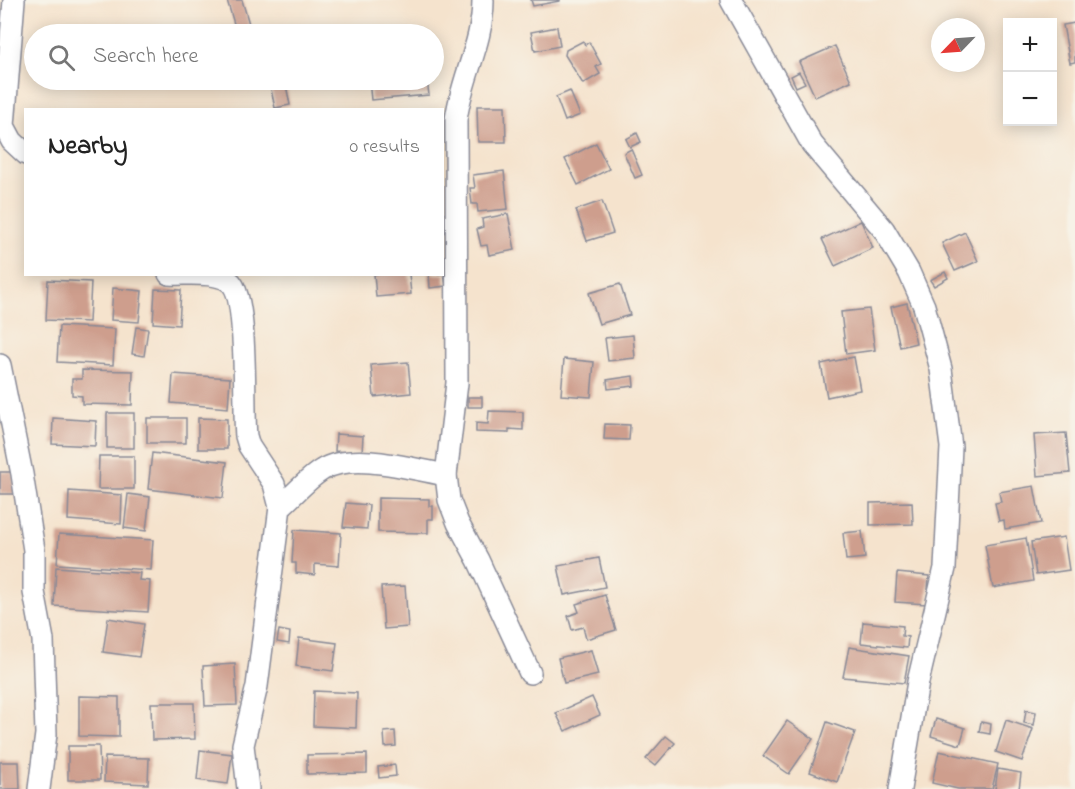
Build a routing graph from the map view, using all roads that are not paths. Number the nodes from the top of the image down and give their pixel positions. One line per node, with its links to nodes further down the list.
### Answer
1 (14, 0): 4 (street)
2 (483, 0): 7 (street)
3 (731, 0): 12 (street)
4 (24, 152)
5 (217, 276): 8 (street)
6 (0, 365): 10 (street)
7 (446, 475): 8 (street); 9 (street)
8 (280, 507): 11 (street)
9 (530, 673)
10 (39, 789)
11 (248, 789)
12 (900, 789)

